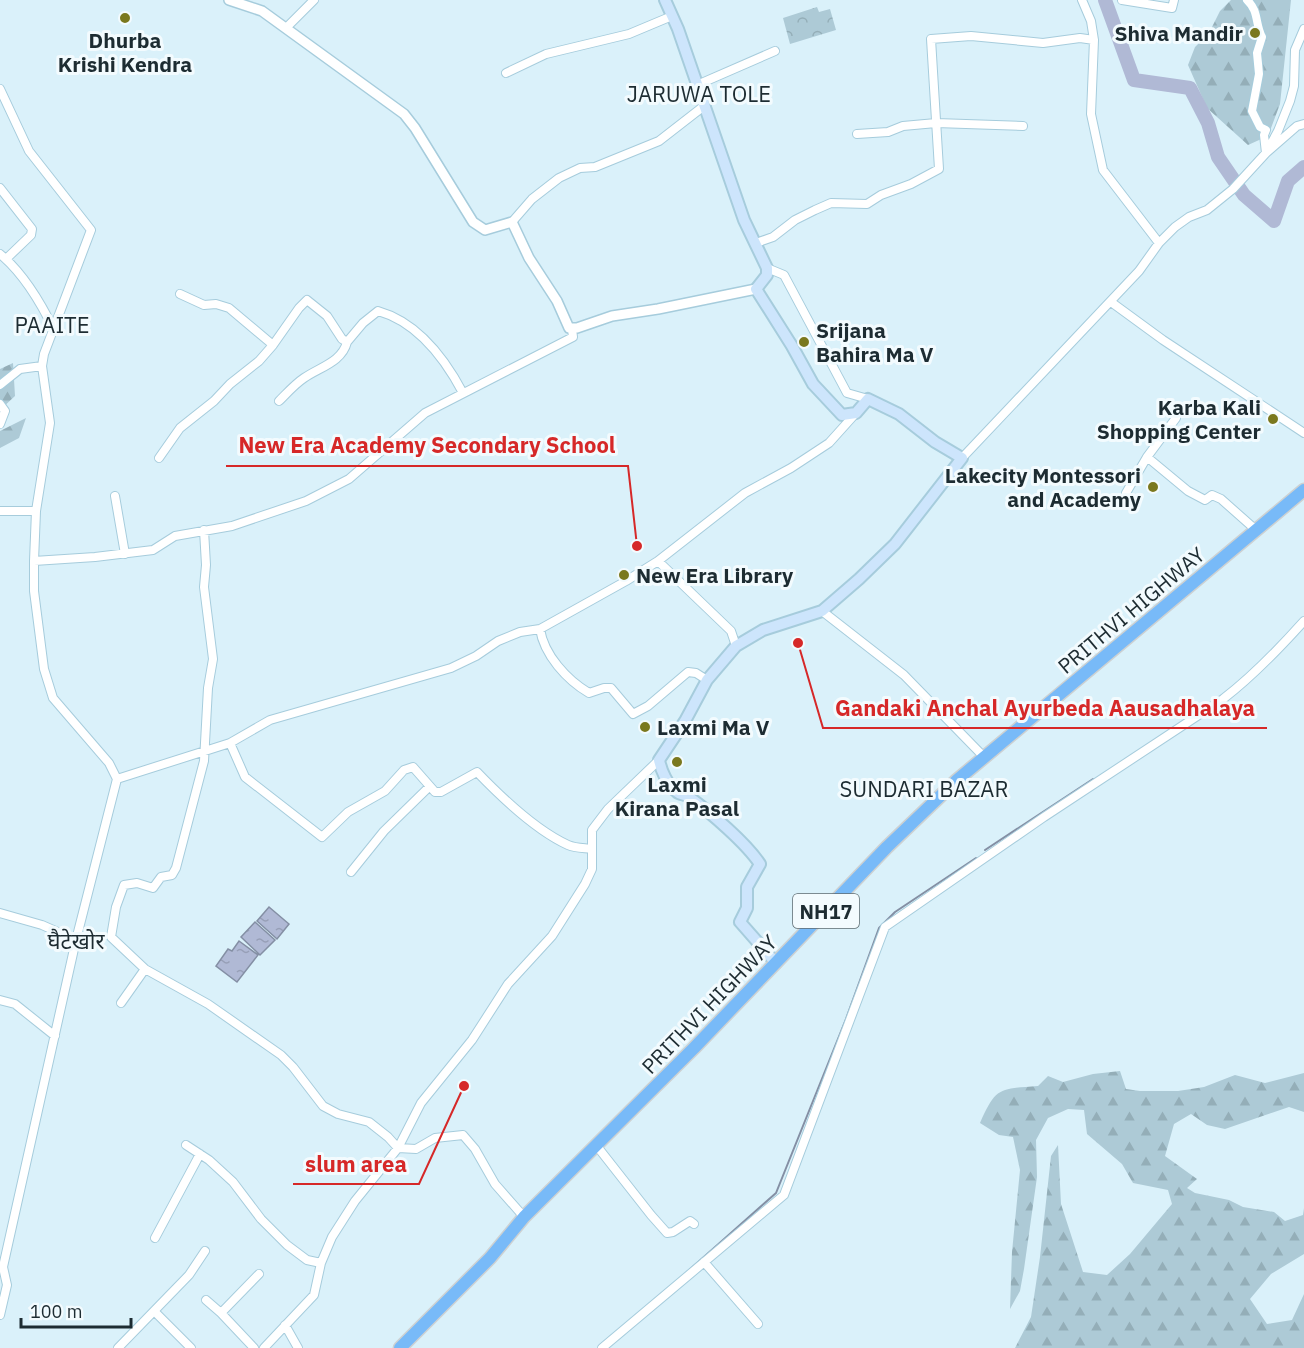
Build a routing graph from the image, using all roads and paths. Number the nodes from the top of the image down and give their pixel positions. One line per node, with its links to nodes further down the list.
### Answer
1 (229, 0): 9 (street)
2 (314, 0): 9 (street)
3 (664, 0): 8 (main road)
4 (1082, 0): 11 (street)
5 (1122, 0): 6 (street)
6 (1174, 0)
7 (1247, 0): 21 (street)
8 (672, 16): 13 (street); 14 (main road)
9 (286, 27): 23 (street)
10 (1304, 29): 21 (street)
11 (1095, 40): 17 (street); 25 (street)
12 (775, 51): 14 (street)
13 (506, 73)
14 (697, 85): 16 (main road)
15 (0, 89): 32 (street)
16 (704, 106): 23 (street); 24 (main road)
17 (936, 123): 19 (street); 20 (street); 24 (street)
18 (1304, 124): 21 (street)
19 (1023, 126)
20 (857, 134)
21 (1266, 153): 25 (street)
22 (0, 188): 26 (street)
23 (512, 222): 31 (street)
24 (756, 243): 27 (main road)
25 (1159, 243): 30 (street)
26 (3, 256): 32 (street)
27 (767, 268): 28 (main road); 40 (street)
28 (756, 289): 31 (street); 43 (main road)
29 (180, 294): 34 (street)
30 (1111, 302): 46 (street); 48 (street)
31 (572, 329): 39 (street)
32 (54, 330): 35 (street)
33 (347, 342): 34 (street); 39 (street); 41 (street)
34 (273, 345): 49 (street)
35 (42, 366): 36 (street); 54 (street)
36 (10, 375): 37 (street); 38 (street)
37 (0, 378)
38 (0, 385)
39 (463, 393): 55 (street)
40 (868, 399): 43 (main road); 48 (main road)
41 (279, 401)
42 (0, 405): 45 (street)
43 (856, 413): 59 (street)
44 (1176, 418): 47 (street)
45 (0, 424)
46 (1304, 433)
47 (1147, 457): 51 (street); 56 (street)
48 (962, 458): 60 (main road)
49 (159, 459)
50 (1304, 490): 56 (highway, PRITHVI HIGHWAY / NH17)
51 (1126, 493)
52 (115, 496): 57 (street)
53 (0, 511): 54 (street)
54 (36, 511): 58 (street)
55 (204, 530): 57 (street); 66 (street)
56 (1257, 530): 67 (highway, PRITHVI HIGHWAY / NH17)
57 (125, 554): 58 (street)
58 (34, 561): 69 (street)
59 (658, 561): 62 (street); 63 (street)
60 (822, 611): 63 (main road); 67 (street)
61 (1304, 621): 88 (street)
62 (540, 629): 64 (street); 65 (street)
63 (736, 646): 64 (main road)
64 (707, 680): 68 (main road)
65 (230, 743): 66 (street); 70 (street)
66 (204, 751): 69 (street); 76 (street)
67 (985, 758): 75 (highway, PRITHVI HIGHWAY / NH17)
68 (659, 760): 71 (street); 75 (main road)
69 (117, 779): 74 (street)
70 (429, 787): 71 (street); 72 (street)
71 (591, 849): 82 (street)
72 (351, 872)
73 (0, 913): 74 (street)
74 (76, 940): 79 (street)
75 (776, 963): 80 (highway, PRITHVI HIGHWAY / NH17)
76 (145, 969): 78 (street); 82 (street)
77 (0, 1000): 79 (street)
78 (121, 1003)
79 (55, 1036): 94 (street)
80 (596, 1144): 84 (highway, PRITHVI HIGHWAY / NH17); 85 (street)
81 (186, 1145): 83 (street)
82 (398, 1148): 84 (street); 89 (street)
83 (200, 1154): 86 (street); 89 (street)
84 (524, 1217): 102 (highway, PRITHVI HIGHWAY / NH17)
85 (694, 1224)
86 (155, 1238)
87 (204, 1251): 92 (street)
88 (704, 1262): 95 (street); 103 (street)
89 (321, 1263): 96 (street)
90 (259, 1274): 93 (street)
91 (206, 1300): 93 (street)
92 (154, 1311): 97 (street); 98 (street)
93 (221, 1313): 99 (street)
94 (0, 1315)
95 (758, 1324)
96 (285, 1325): 100 (street); 101 (street)
97 (118, 1348)
98 (190, 1348)
99 (254, 1348)
100 (264, 1348)
101 (298, 1348)
102 (400, 1348)
103 (602, 1348)

